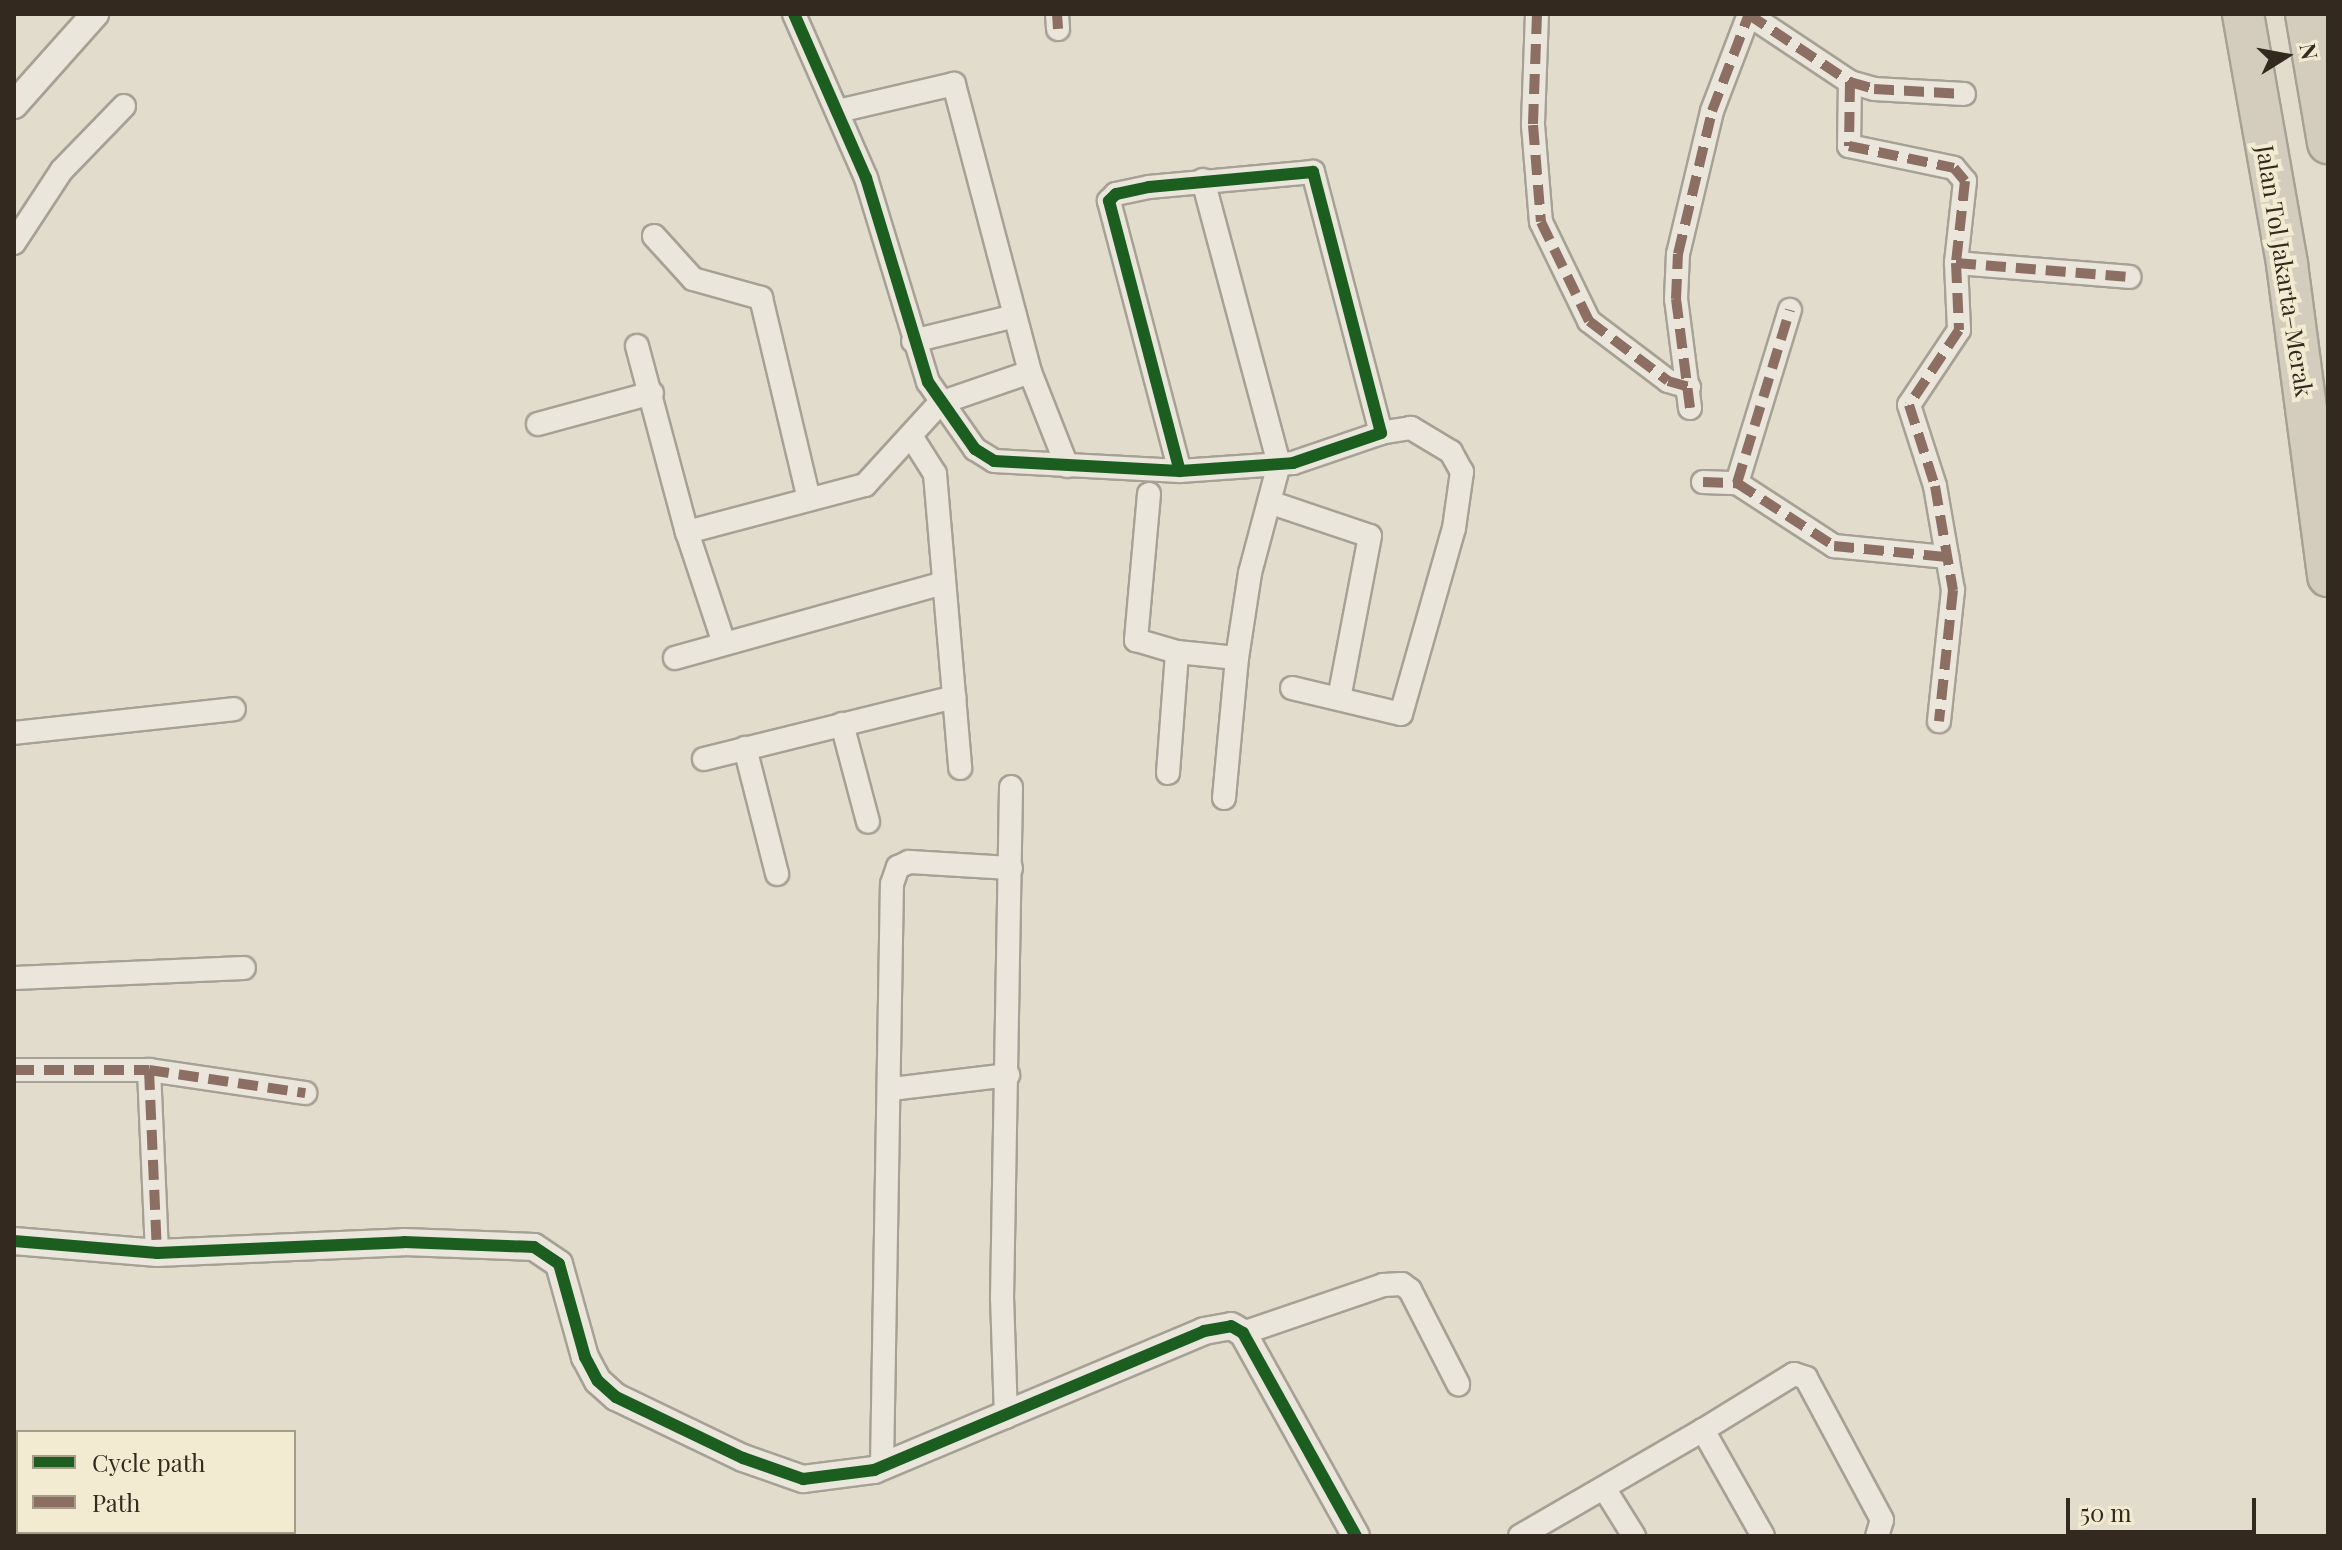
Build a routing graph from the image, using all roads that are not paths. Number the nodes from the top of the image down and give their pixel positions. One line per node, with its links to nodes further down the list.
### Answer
1 (95, 14): 9 (street)
2 (794, 14): 11 (street)
3 (1537, 14): 4 (street)
4 (1749, 14): 7 (street)
5 (2243, 14): 38 (highway, Jalan Tol Jakarta–Merak)
6 (2306, 14): 12 (highway)
7 (1850, 82): 8 (street); 16 (street)
8 (1964, 94)
9 (14, 105)
10 (124, 106): 15 (street)
11 (838, 111): 19 (street); 20 (street)
12 (2328, 143)
13 (1203, 180): 26 (street); 29 (street); 30 (street)
14 (654, 236): 34 (street)
15 (14, 243)
16 (1956, 263): 17 (street); 37 (street)
17 (2129, 277)
18 (1790, 310): 32 (street)
19 (1015, 316): 20 (street); 22 (street)
20 (913, 341): 24 (street)
21 (637, 346): 23 (street)
22 (1030, 372): 24 (street); 28 (street)
23 (652, 393): 25 (street); 36 (street)
24 (937, 406): 27 (street); 28 (street)
25 (538, 424)
26 (1381, 433): 29 (street); 46 (street)
27 (915, 436): 34 (street); 39 (street)
28 (1067, 466): 30 (street)
29 (1278, 468): 30 (street); 35 (street)
30 (1180, 471)
31 (1703, 482): 32 (street)
32 (1737, 483): 37 (street)
33 (1149, 494): 41 (street)
34 (809, 499): 36 (street)
35 (1273, 501): 43 (street); 46 (street)
36 (687, 532): 40 (street)
37 (1947, 557): 48 (street)
38 (2328, 576)
39 (944, 583): 40 (street); 45 (street)
40 (724, 643): 42 (street)
41 (1177, 652): 43 (street); 54 (street)
42 (675, 658)
43 (1237, 658): 56 (street)
44 (1292, 688): 46 (street)
45 (954, 697): 49 (street); 53 (street)
46 (1339, 698)
47 (234, 709): 50 (street)
48 (1939, 721)
49 (842, 724): 51 (street); 57 (street)
50 (14, 733)
51 (745, 748): 52 (street); 59 (street)
52 (704, 759)
53 (960, 768)
54 (1168, 773)
55 (1011, 787): 58 (street)
56 (1224, 798)
57 (868, 822)
58 (1011, 868): 64 (street); 65 (street)
59 (777, 874)
60 (244, 968): 61 (street)
61 (14, 978)
62 (14, 1070): 63 (street)
63 (149, 1070): 66 (street); 68 (street)
64 (1008, 1075): 65 (street); 71 (street)
65 (891, 1089): 73 (street)
66 (305, 1093)
67 (14, 1241): 68 (street)
68 (157, 1253): 73 (street)
69 (1243, 1333): 70 (street); 71 (street); 75 (street)
70 (1458, 1384)
71 (1006, 1417): 73 (street)
72 (1703, 1430): 74 (street); 78 (street); 79 (street)
73 (882, 1466)
74 (1604, 1488): 76 (street); 77 (street)
75 (1356, 1536)
76 (1520, 1536)
77 (1634, 1536)
78 (1763, 1536)
79 (1877, 1536)

